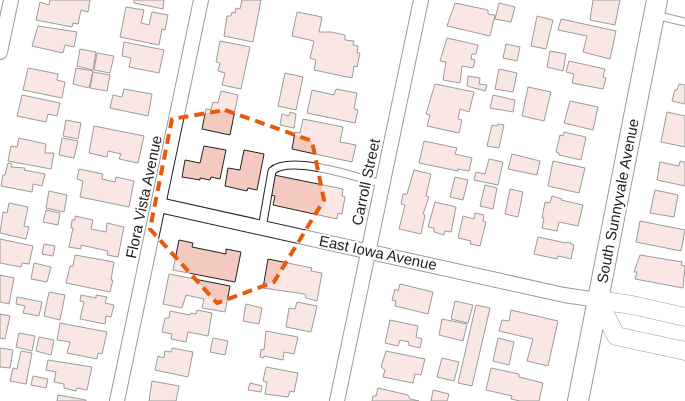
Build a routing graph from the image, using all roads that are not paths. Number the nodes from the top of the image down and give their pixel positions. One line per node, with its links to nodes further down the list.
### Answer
1 (11, 0): 6 (street)
2 (202, 0): 8 (street, Flora Vista Avenue)
3 (421, 0): 7 (street, Carroll Street)
4 (656, 8): 5 (lane); 11 (main road, South Sunnyvale Avenue)
5 (685, 22)
6 (0, 52)
7 (382, 184): 9 (lane); 10 (street, Carroll Street)
8 (159, 204): 9 (street, East Iowa Avenue); 14 (street, Flora Vista Avenue)
9 (262, 228): 10 (street, East Iowa Avenue)
10 (368, 251): 11 (street, East Iowa Avenue); 15 (street, Carroll Street)
11 (598, 300): 12 (street, East Iowa Avenue); 13 (street); 16 (main road, South Sunnyvale Avenue)
12 (685, 317)
13 (685, 351)
14 (118, 401)
15 (337, 401)
16 (578, 401)

